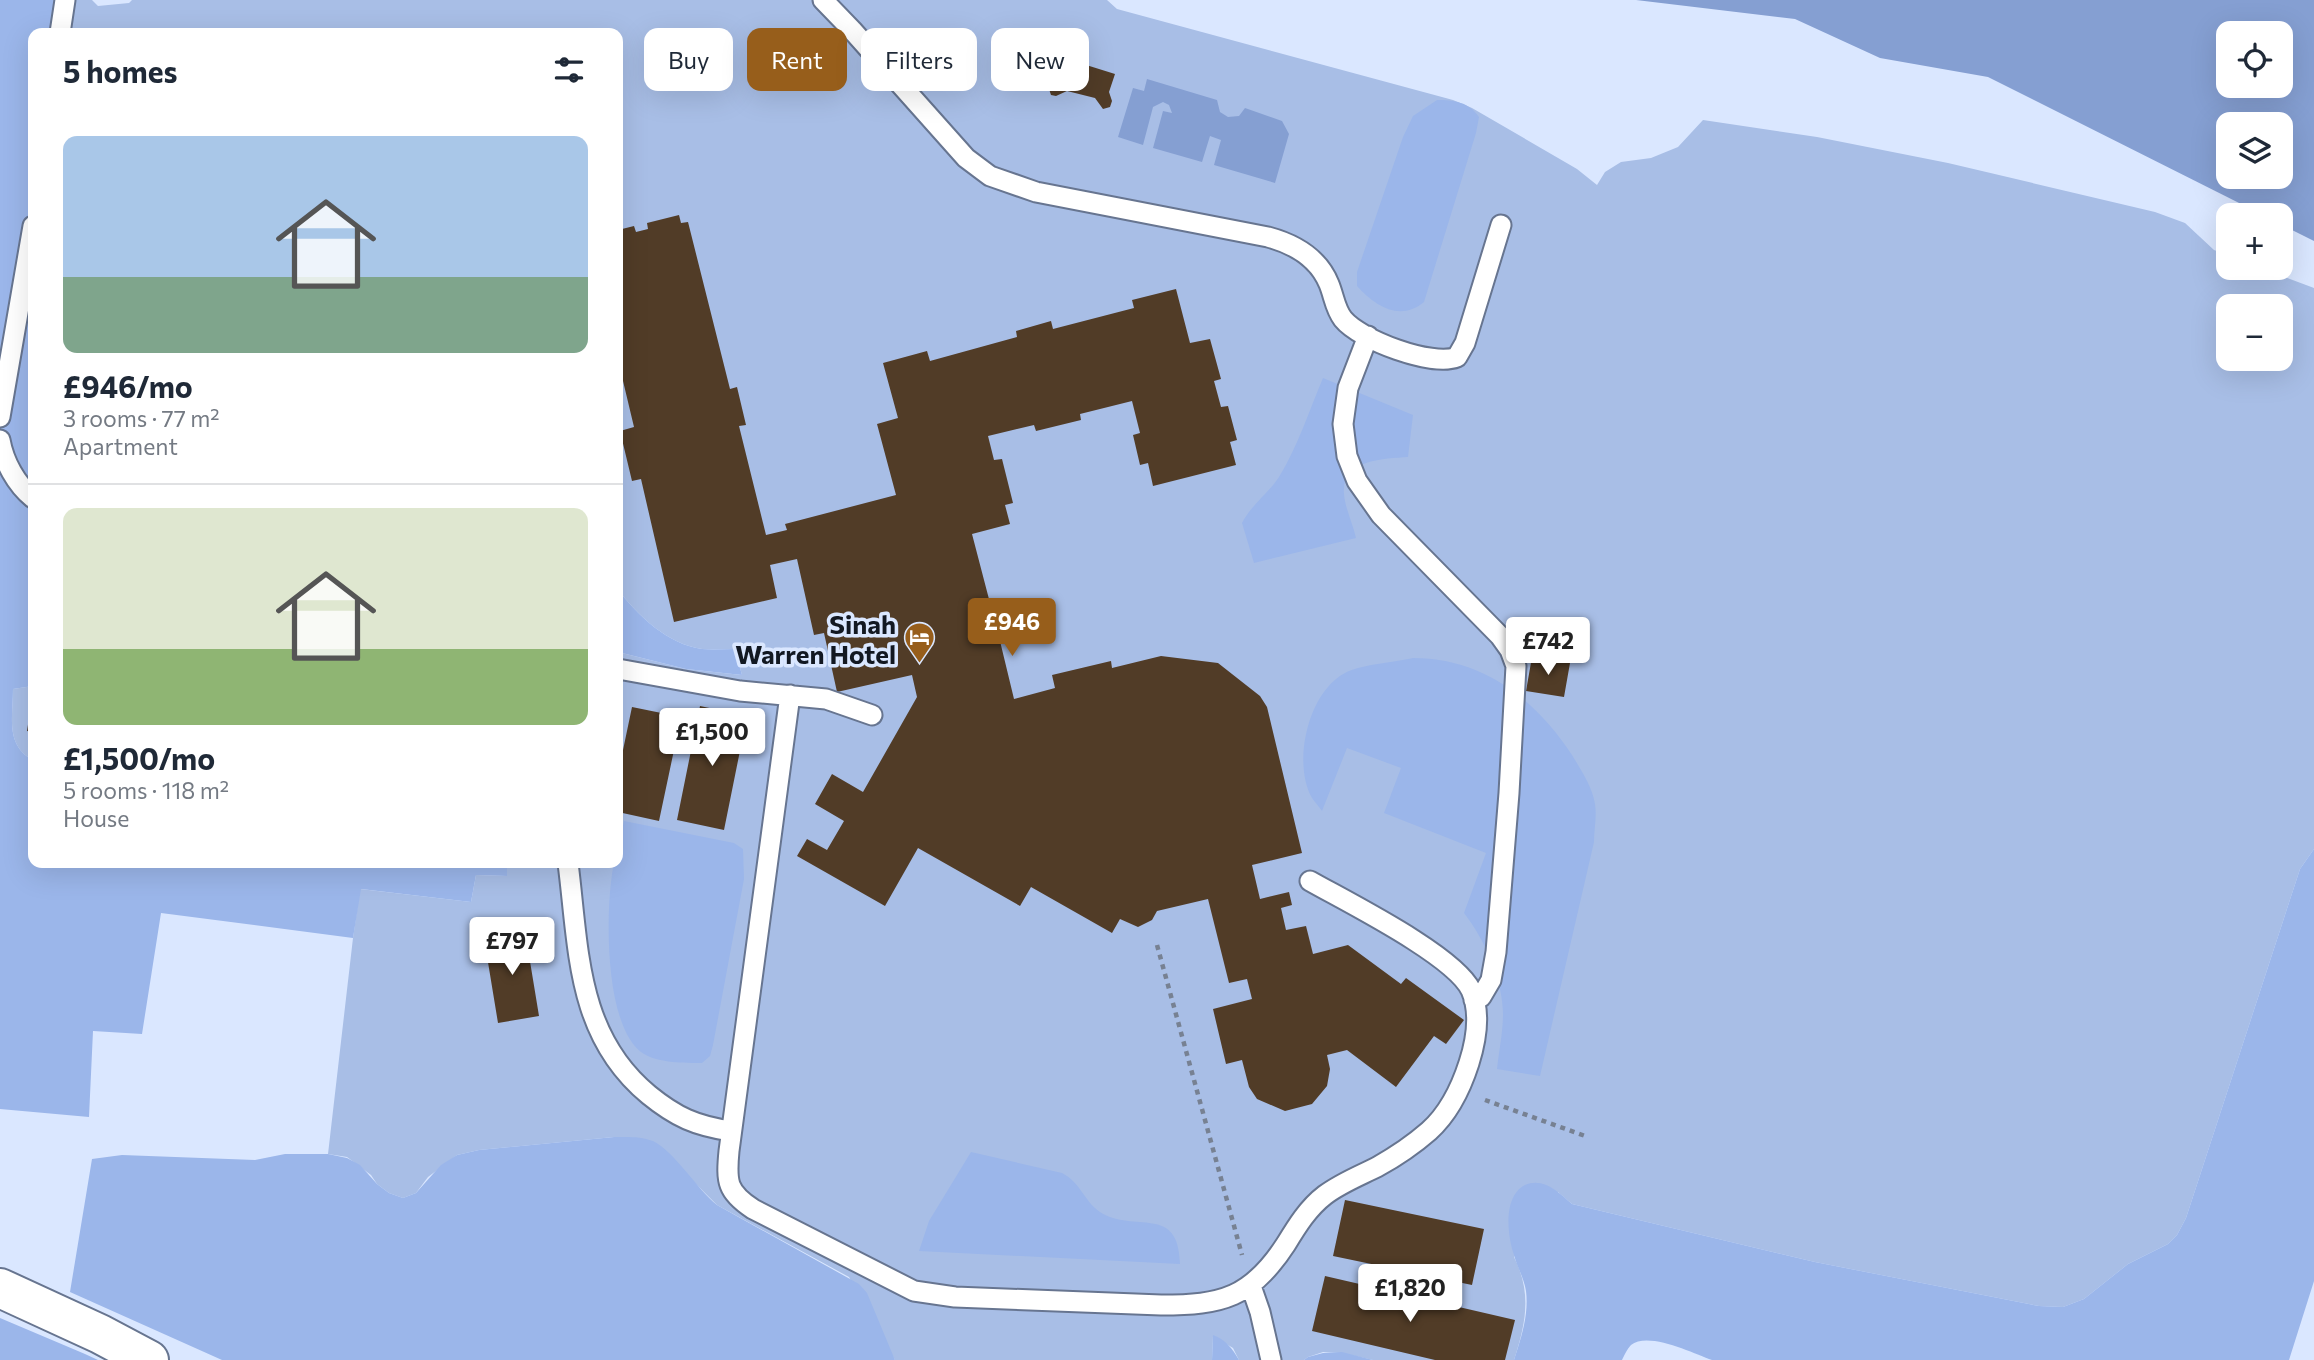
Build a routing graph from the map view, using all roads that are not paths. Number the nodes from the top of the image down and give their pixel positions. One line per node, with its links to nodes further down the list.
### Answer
1 (65, 0): 3 (lane)
2 (823, 0): 6 (lane)
3 (61, 28)
4 (1501, 225): 6 (lane)
5 (28, 255): 7 (lane)
6 (1368, 336): 15 (lane)
7 (0, 417)
8 (0, 440): 9 (lane)
9 (28, 492)
10 (623, 670): 11 (lane)
11 (790, 695): 12 (lane); 16 (lane)
12 (872, 715)
13 (569, 868): 16 (lane)
14 (1310, 881): 15 (lane)
15 (1474, 1000): 17 (lane)
16 (731, 1131): 17 (lane)
17 (1251, 1286): 20 (lane)
18 (0, 1288): 19 (street)
19 (149, 1360)
20 (1271, 1360)

